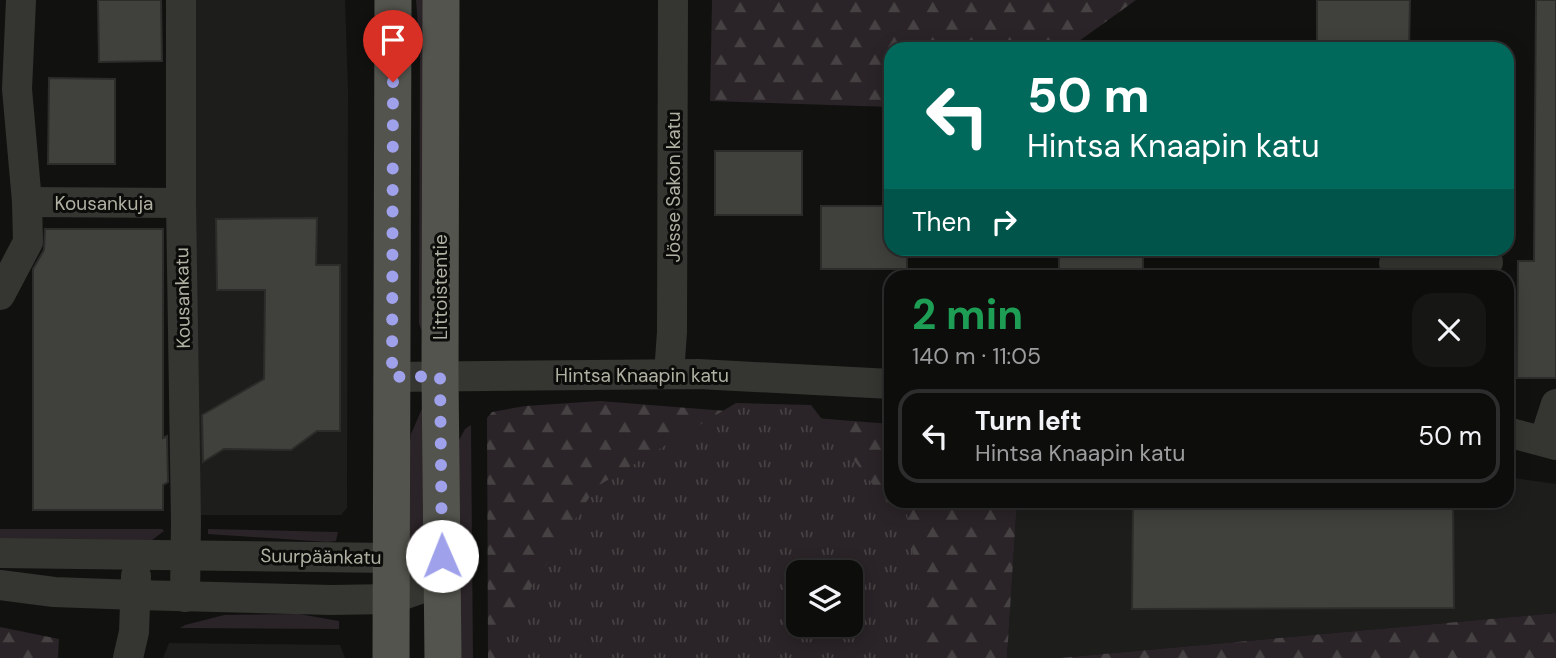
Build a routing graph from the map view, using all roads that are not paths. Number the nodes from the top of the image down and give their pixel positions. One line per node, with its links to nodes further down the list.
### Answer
1 (181, 0): 7 (street, Kousankatu)
2 (393, 0): 13 (main road)
3 (441, 0): 12 (main road, Littoistentie)
4 (673, 0): 11 (street, Jösse Sakon katu)
5 (14, 9): 6 (street)
6 (27, 202): 7 (street, Kousankuja); 10 (street)
7 (181, 203): 20 (street, Kousankatu)
8 (1488, 262): 9 (street)
9 (1394, 263)
10 (0, 295)
11 (669, 374): 12 (street, Hintsa Knaapin katu); 14 (street, Hintsa Knaapin katu)
12 (440, 376): 13 (street, Hintsa Knaapin katu); 22 (main road, Littoistentie)
13 (392, 377): 21 (main road)
14 (884, 384)
15 (1556, 404): 17 (street)
16 (1514, 434): 17 (street)
17 (1550, 443)
18 (0, 553): 19 (street, Suurpäänkatu)
19 (137, 554): 20 (street, Suurpäänkatu); 24 (street)
20 (186, 554): 21 (street, Suurpäänkatu); 25 (street, Kousankatu)
21 (391, 558): 22 (street, Suurpäänkatu); 26 (main road)
22 (443, 581): 26 (street); 29 (main road, Littoistentie)
23 (0, 585): 24 (street)
24 (136, 596): 25 (street); 27 (street)
25 (185, 597): 26 (street)
26 (391, 599): 28 (main road)
27 (128, 658)
28 (391, 658)
29 (443, 658)

